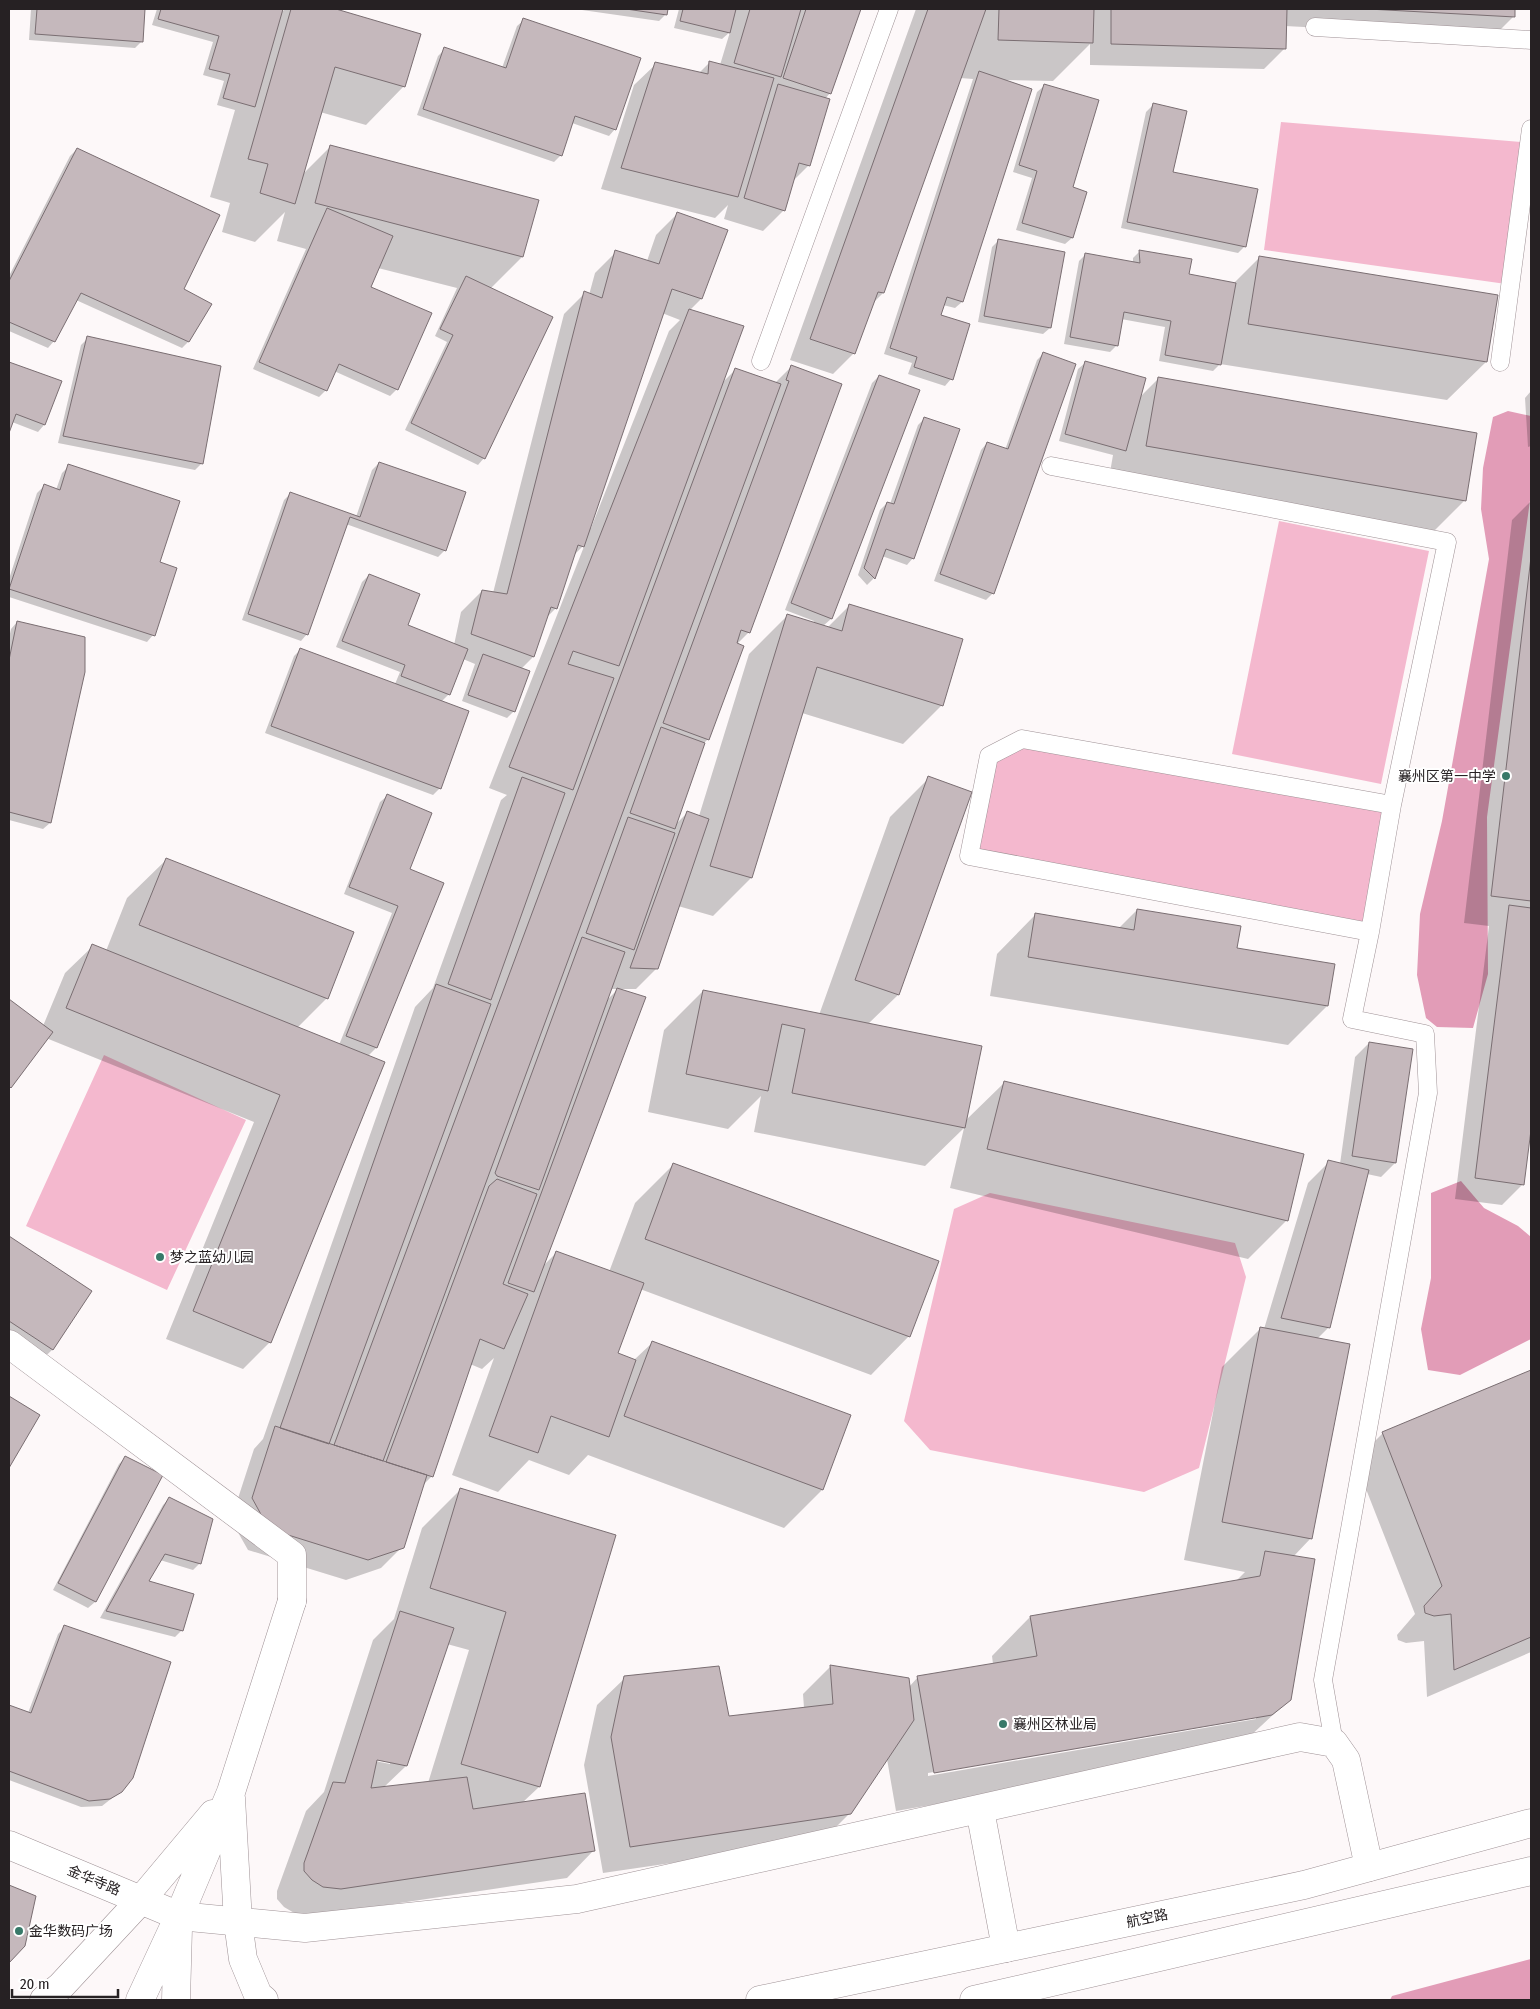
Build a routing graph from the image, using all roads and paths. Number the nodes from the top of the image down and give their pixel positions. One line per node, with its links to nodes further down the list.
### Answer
1 (889, 9): 5 (lane)
2 (1315, 27): 3 (lane)
3 (1531, 40)
4 (1531, 130): 6 (lane)
5 (761, 361)
6 (1500, 362)
7 (1051, 466): 8 (lane)
8 (1392, 805): 9 (lane); 9 (lane)
9 (1370, 932): 11 (lane)
10 (9, 1344): 12 (street)
11 (1334, 1743): 13 (street, 金华寺路); 16 (street)
12 (231, 1792): 18 (street); 19 (street); 20 (street)
13 (980, 1810): 20 (street, 金华寺路); 21 (street)
14 (1531, 1824): 16 (street, 航空路)
15 (9, 1845): 18 (street, 金华寺路)
16 (1369, 1867): 21 (street, 航空路)
17 (1531, 1871): 27 (street)
18 (141, 1900): 19 (street, 金华寺路); 22 (street)
19 (179, 1916): 20 (street, 金华寺路); 23 (street); 24 (street)
20 (238, 1922): 25 (street)
21 (1006, 1948): 26 (street, 航空路)
22 (44, 2000)
23 (140, 2000)
24 (176, 2000)
25 (264, 2000)
26 (760, 2000)
27 (974, 2000)

